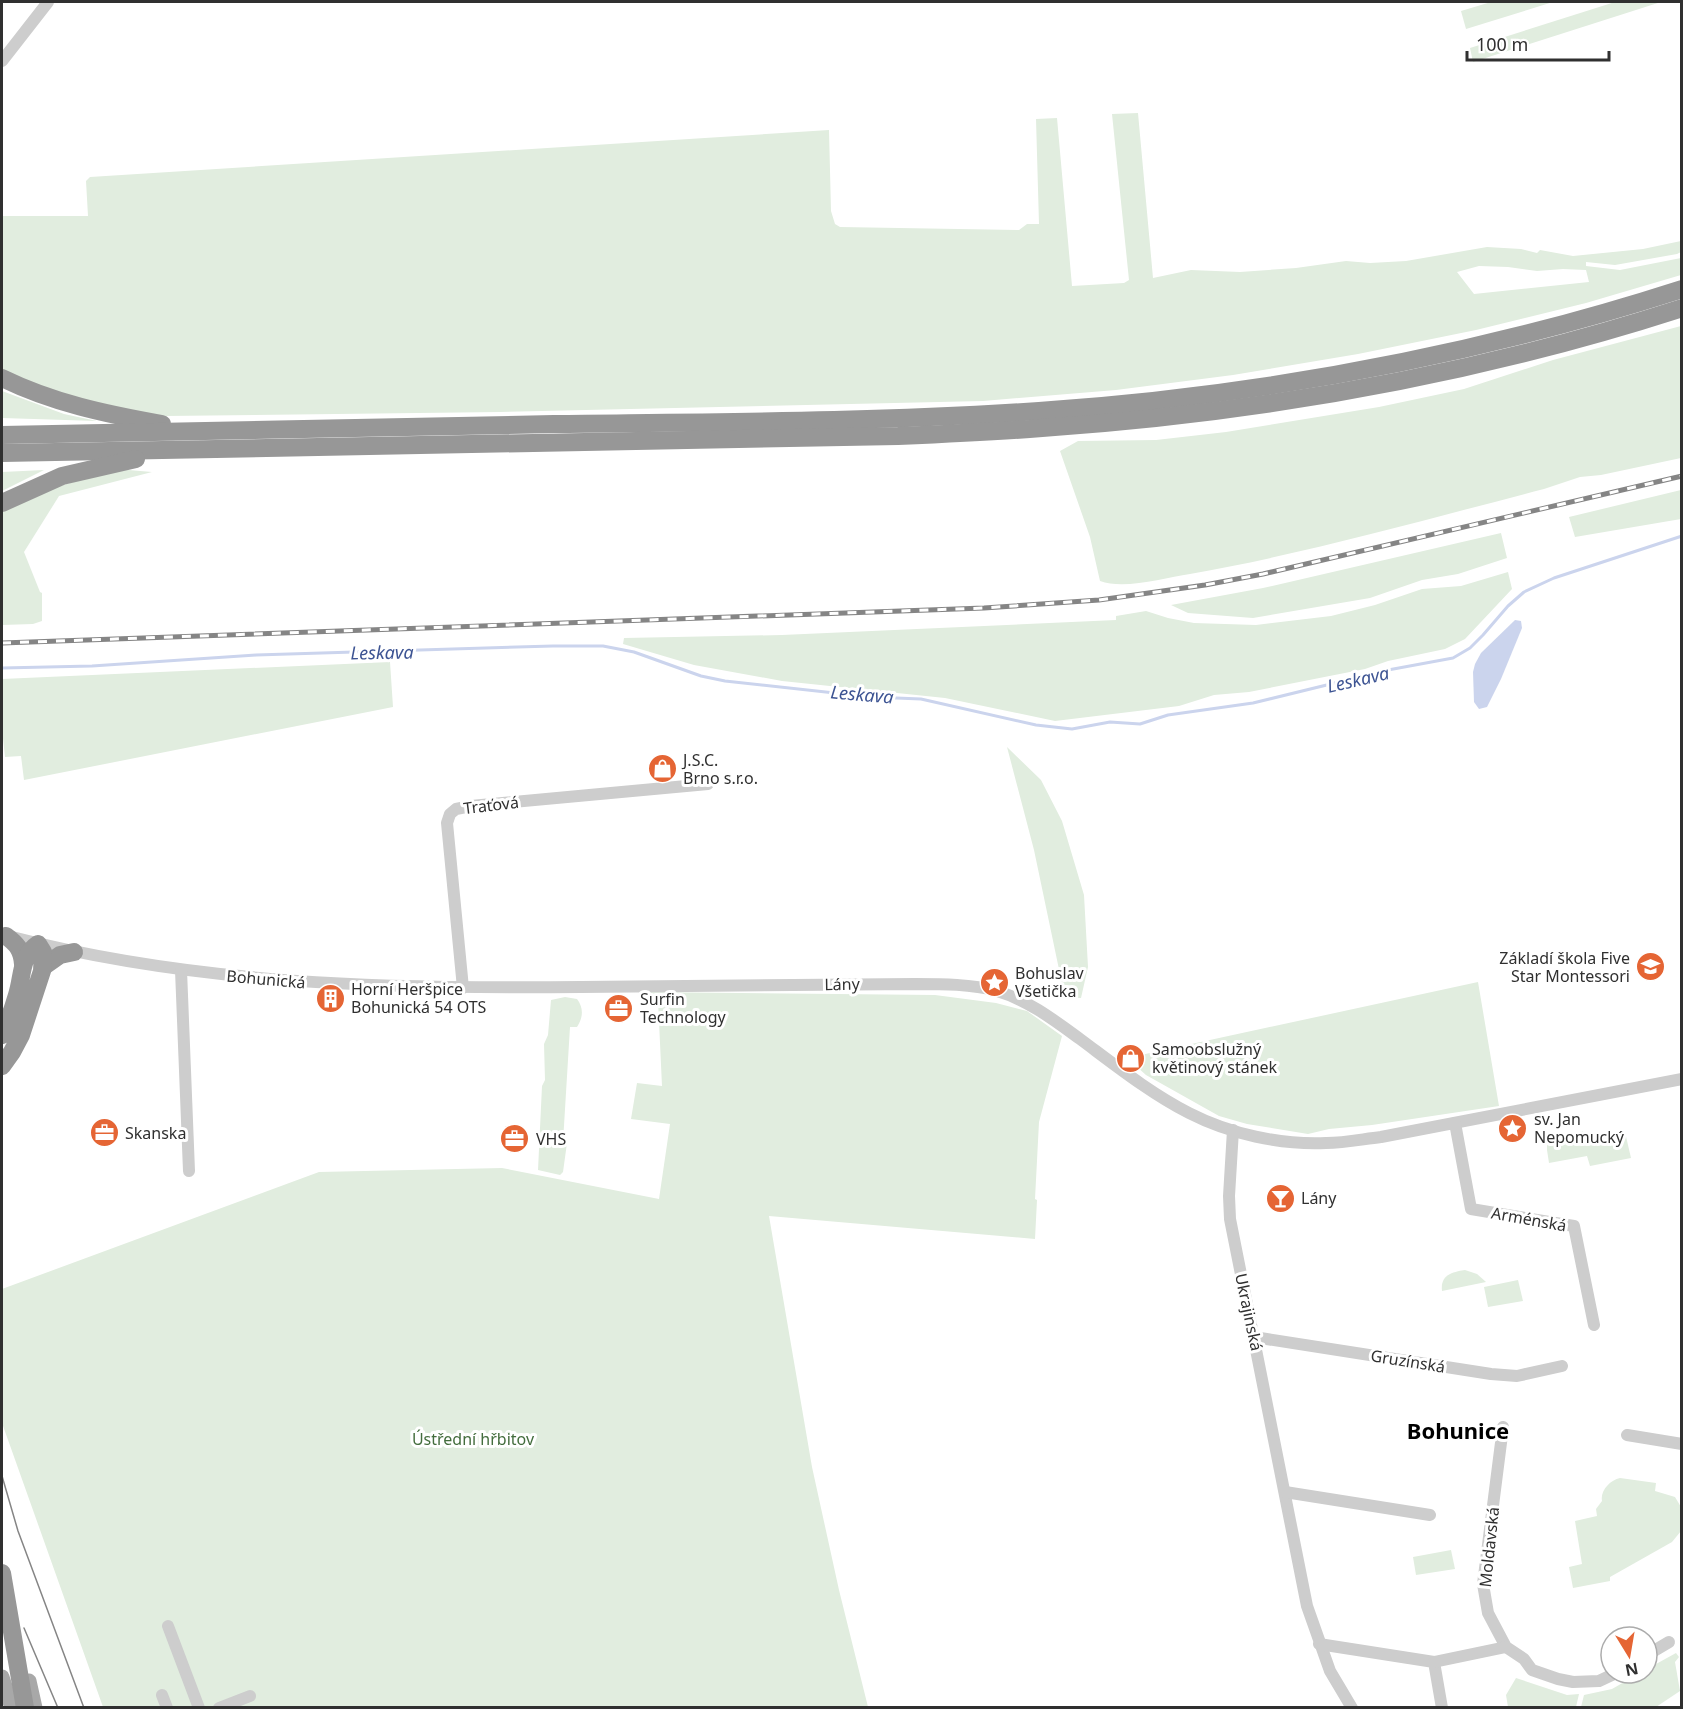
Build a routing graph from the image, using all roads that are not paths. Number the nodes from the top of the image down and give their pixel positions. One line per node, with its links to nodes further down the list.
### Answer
1 (48, 2): 2 (street)
2 (2, 61)
3 (1682, 290): 7 (highway)
4 (1682, 308): 7 (highway)
5 (2, 378): 7 (highway)
6 (2, 435): 7 (highway)
7 (203, 440): 8 (highway); 9 (highway)
8 (2, 453)
9 (2, 503)
10 (708, 784): 18 (street, Traťová)
11 (4, 935): 12 (street, Bohunická); 14 (highway)
12 (38, 944): 13 (street, Bohunická); 14 (highway); 15 (highway)
13 (74, 952): 15 (highway); 16 (street, Bohunická)
14 (23, 964): 19 (highway)
15 (43, 967): 20 (highway)
16 (181, 970): 17 (street, Bohunická); 24 (street)
17 (388, 987): 18 (street, Lány)
18 (463, 988): 23 (street, Lány)
19 (2, 1035)
20 (2, 1066)
21 (1682, 1079): 22 (street, Lány)
22 (1455, 1123): 23 (street, Lány); 25 (street, Arménská)
23 (1233, 1130): 26 (street, Ukrajinská)
24 (189, 1171)
25 (1594, 1325)
26 (1254, 1337): 27 (street, Gruzínská); 31 (street, Ukrajinská)
27 (1562, 1366)
28 (1503, 1427): 38 (street, Moldavská)
29 (1627, 1435): 30 (street)
30 (1682, 1444)
31 (1285, 1492): 32 (street); 37 (street, Ukrajinská)
32 (1430, 1515)
33 (2, 1574): 34 (highway, bridge)
34 (8, 1599): 45 (highway, bridge); 46 (main road, bridge)
35 (168, 1626): 47 (street)
36 (1669, 1642): 39 (street)
37 (1319, 1644): 40 (street); 49 (street, Ukrajinská)
38 (1506, 1647): 40 (street); 42 (street, Moldavská)
39 (1659, 1648)
40 (1434, 1662): 50 (street)
41 (2, 1677): 44 (main road)
42 (1599, 1681)
43 (250, 1696): 48 (street)
44 (12, 1707)
45 (25, 1707)
46 (35, 1707)
47 (199, 1707)
48 (219, 1707)
49 (1352, 1707)
50 (1442, 1707)

